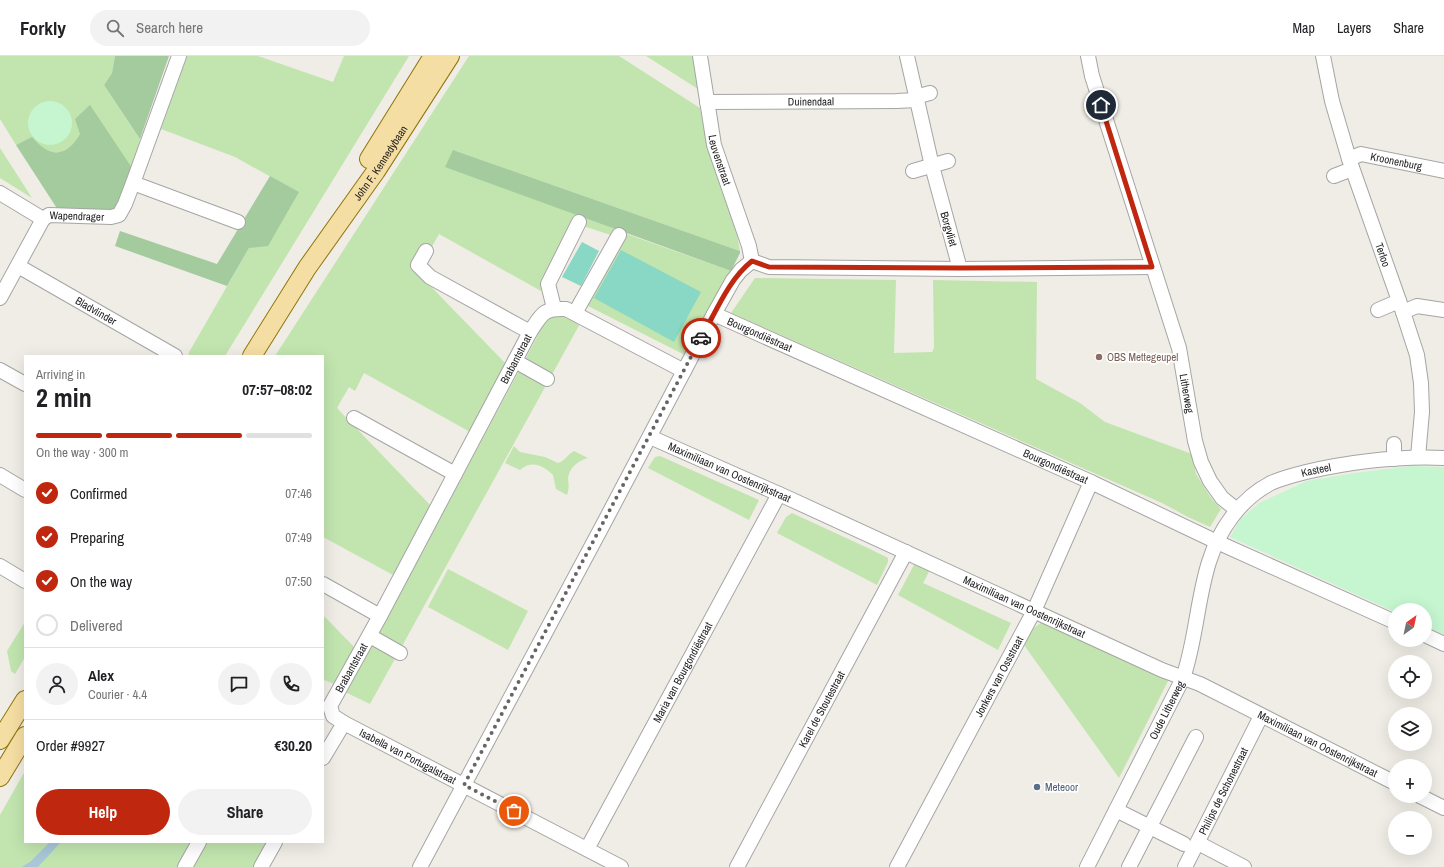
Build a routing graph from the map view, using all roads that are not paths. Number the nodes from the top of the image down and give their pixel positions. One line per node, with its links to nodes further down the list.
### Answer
1 (179, 56): 17 (street, Wapendrager)
2 (433, 56): 27 (main road, John F. Kennedybaan)
3 (450, 56): 27 (main road, John F. Kennedybaan)
4 (700, 56): 10 (street, Leuvenstraat)
5 (907, 56): 9 (street, Borgvliet)
6 (1088, 56): 26 (street, Litherweg)
7 (1323, 56): 12 (street, Terloo)
8 (930, 92): 9 (street, Duinendaal)
9 (916, 98): 10 (street, Duinendaal); 13 (street, Borgvliet)
10 (707, 102): 24 (street, Leuvenstraat)
11 (948, 162): 13 (street)
12 (1350, 164): 15 (street, Kroonenburg); 16 (street, Kroonenburg); 30 (street, Terloo)
13 (932, 166): 14 (street); 28 (street, Borgvliet)
14 (913, 170)
15 (1444, 171)
16 (1334, 176)
17 (133, 183): 19 (street, Wapendrager); 20 (street)
18 (0, 193): 19 (street)
19 (43, 219): 25 (street, Wapendrager)
20 (238, 222)
21 (579, 222): 31 (street)
22 (619, 235): 34 (street)
23 (426, 251): 36 (street, Brabantstraat)
24 (752, 261): 28 (street); 35 (street)
25 (18, 266): 29 (street, Wapendrager); 37 (street, Bladvlinder)
26 (1152, 267): 28 (street); 55 (street, Litherweg)
27 (307, 268): 38 (main road, John F. Kennedybaan)
28 (960, 268)
29 (0, 298)
30 (1401, 306): 32 (street); 33 (street); 47 (street, Terloo)
31 (554, 308): 34 (street); 36 (street)
32 (1378, 310)
33 (1444, 310)
34 (575, 313): 41 (street)
35 (714, 314): 41 (street); 52 (street, Bourgondiëstraat)
36 (530, 332): 39 (street, Brabantstraat)
37 (173, 355)
38 (253, 355)
39 (515, 360): 42 (street); 50 (street, Brabantstraat)
40 (0, 370): 43 (street)
41 (684, 371): 45 (street)
42 (547, 379)
43 (24, 383)
44 (354, 418): 50 (street)
45 (650, 437): 54 (street, Maximiliaan van Oostenrijkstraat); 78 (street)
46 (1394, 444): 49 (street)
47 (1418, 457): 48 (street, Kasteel); 49 (street, Kasteel)
48 (1444, 458)
49 (1394, 459): 55 (street, Kasteel)
50 (455, 474): 62 (street, Brabantstraat)
51 (0, 475): 53 (street)
52 (1091, 482): 56 (street, Bourgondiëstraat); 61 (street, Jonkers van Ossstraat)
53 (24, 489)
54 (779, 494): 57 (street, Maximiliaan van Oostenrijkstraat); 86 (street, Maria van Bourgondiëstraat)
55 (1237, 510): 56 (street, Kasteel)
56 (1217, 542): 63 (street, Bourgondiëstraat); 68 (street, Oude Litherweg)
57 (906, 552): 61 (street, Maximiliaan van Oostenrijkstraat); 91 (street, Karel de Stoutestraat)
58 (0, 566): 59 (street)
59 (24, 580)
60 (324, 585): 62 (street)
61 (1034, 610): 68 (street, Maximiliaan van Oostenrijkstraat); 92 (street, Jonkers van Ossstraat)
62 (380, 616): 64 (street, Brabantstraat)
63 (1388, 619)
64 (370, 636): 67 (street); 71 (street, Brabantstraat)
65 (1432, 638): 66 (street)
66 (1444, 644)
67 (400, 653)
68 (1184, 678): 70 (street, Maximiliaan van Oostenrijkstraat); 81 (street, Oude Litherweg)
69 (24, 702): 74 (main road)
70 (1261, 716): 77 (street, Maximiliaan van Oostenrijkstraat); 85 (street, Philips de Schonestraat)
71 (344, 723): 75 (street); 78 (street, Isabella van Portugalstraat)
72 (1196, 737): 82 (street)
73 (24, 738): 76 (main road)
74 (0, 740)
75 (324, 756)
76 (0, 777)
77 (1388, 780)
78 (464, 785): 86 (street, Isabella van Portugalstraat); 89 (street)
79 (1432, 802): 80 (street)
80 (1444, 808)
81 (1116, 810): 82 (street); 93 (street, Oude Litherweg)
82 (1150, 827): 85 (street); 94 (street)
83 (197, 843): 87 (street)
84 (274, 843): 88 (street)
85 (1191, 844): 95 (street, Philips de Schonestraat); 96 (street)
86 (587, 850): 90 (street, Isabella van Portugalstraat)
87 (185, 867)
88 (261, 867)
89 (420, 867)
90 (621, 867)
91 (737, 867)
92 (897, 867)
93 (1087, 867)
94 (1129, 867)
95 (1186, 867)
96 (1244, 867)

